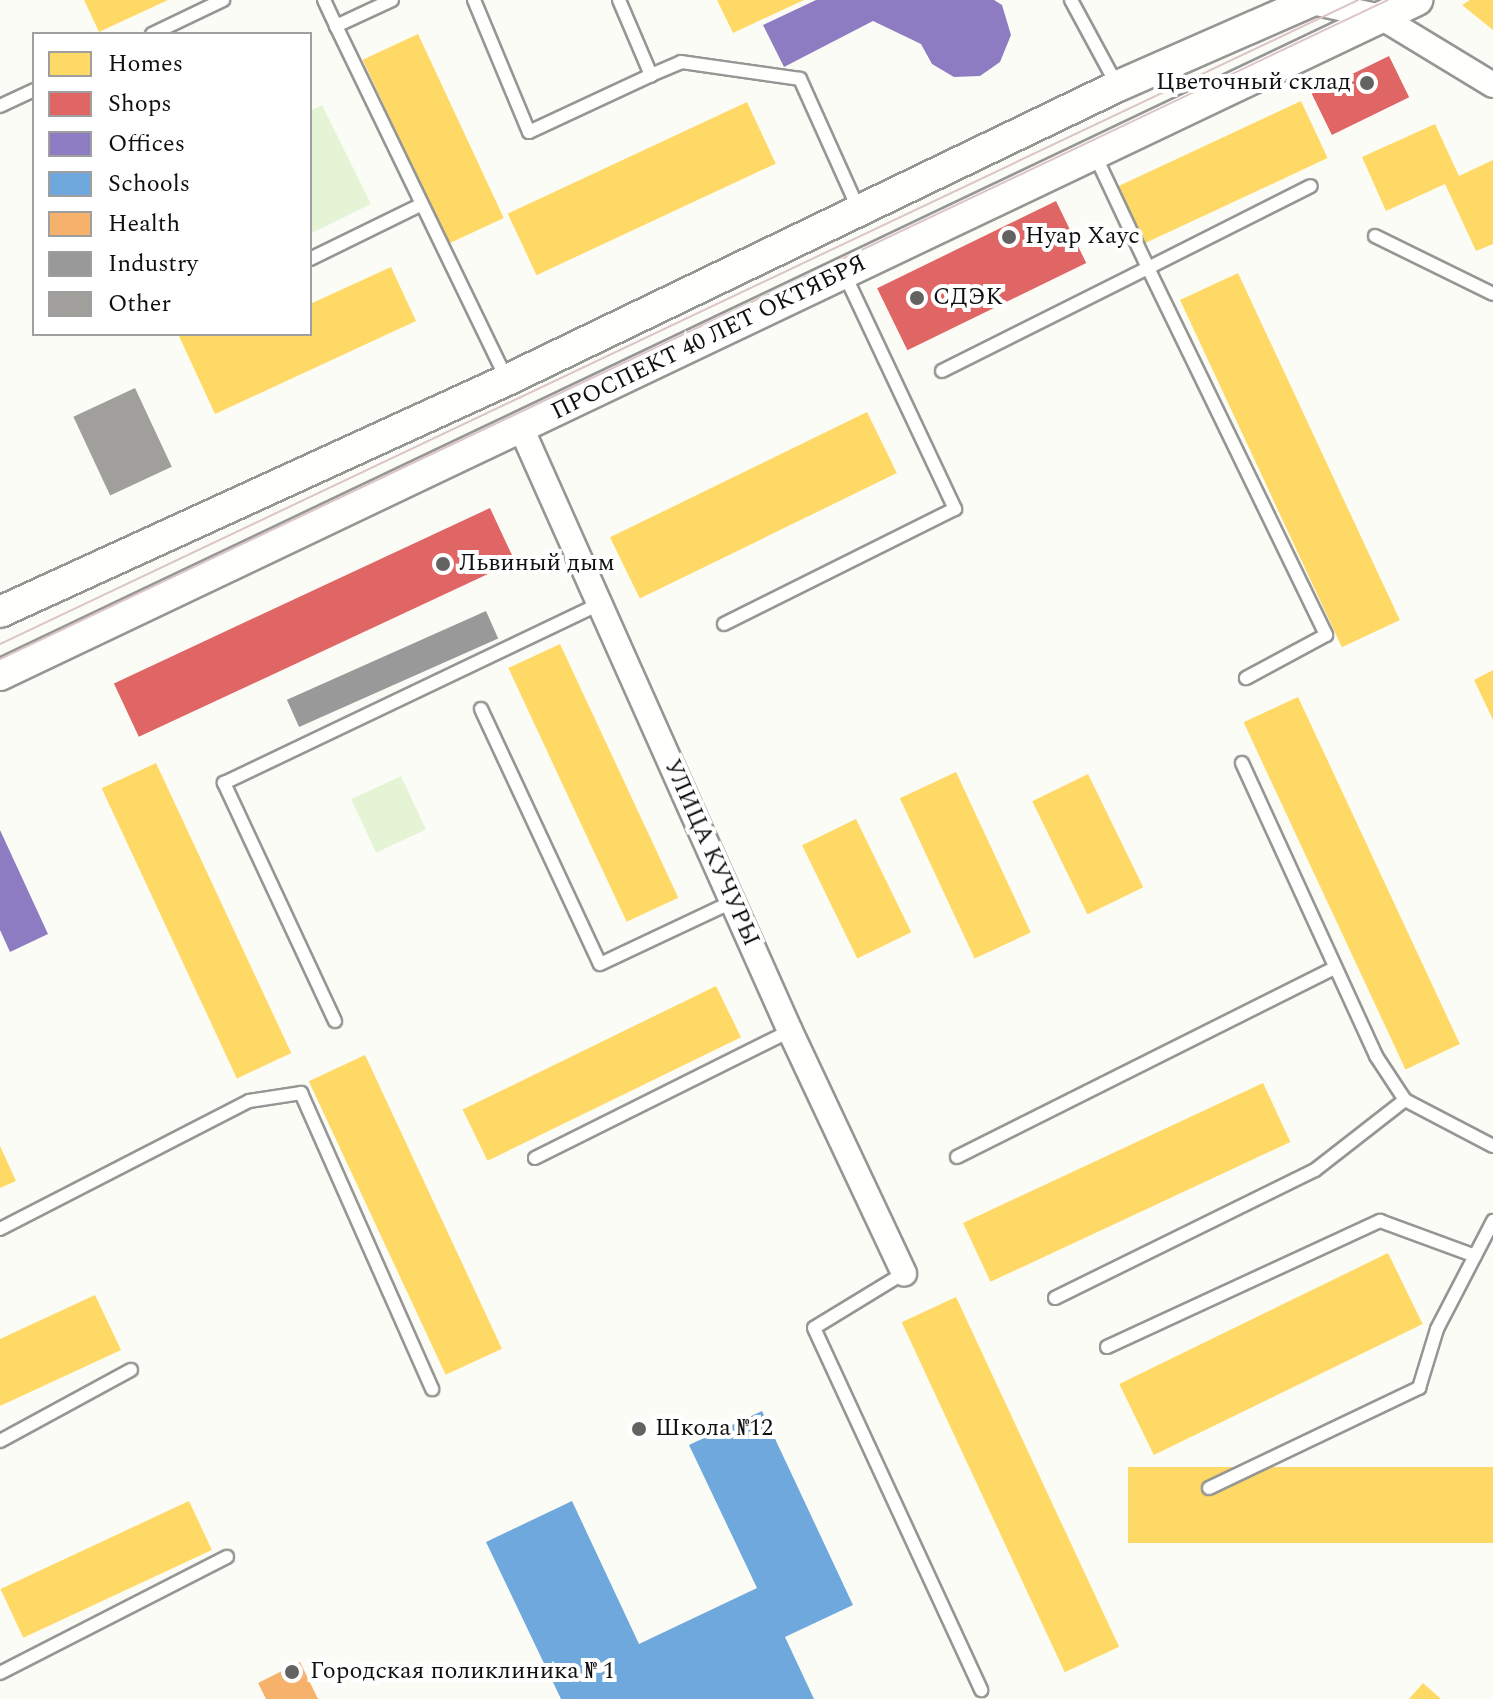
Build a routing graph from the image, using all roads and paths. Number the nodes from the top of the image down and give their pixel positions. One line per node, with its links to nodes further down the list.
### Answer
1 (223, 0): 11 (lane)
2 (324, 0): 10 (lane)
3 (392, 0): 10 (lane)
4 (474, 0): 12 (lane)
5 (619, 0): 12 (lane)
6 (1071, 0): 14 (lane)
7 (1417, 0): 9 (street, ПРОСПЕКТ 40 ЛЕТ ОКТЯБРЯ)
8 (1307, 1): 9 (street); 14 (street)
9 (1381, 17): 13 (street); 17 (street, ПРОСПЕКТ 40 ЛЕТ ОКТЯБРЯ)
10 (336, 26): 19 (lane)
11 (156, 32)
12 (651, 75): 20 (lane)
13 (1493, 85)
14 (1118, 86): 20 (street)
15 (32, 91): 16 (lane)
16 (0, 106)
17 (1093, 150): 23 (lane); 24 (street, ПРОСПЕКТ 40 ЛЕТ ОКТЯБРЯ)
18 (1311, 186): 23 (lane)
19 (420, 205): 22 (lane); 27 (lane)
20 (858, 208): 27 (street)
21 (1375, 236): 25 (lane)
22 (312, 258)
23 (1148, 268): 26 (lane); 33 (lane)
24 (844, 273): 28 (street, ПРОСПЕКТ 40 ЛЕТ ОКТЯБРЯ); 31 (lane)
25 (1493, 294)
26 (942, 371)
27 (507, 380): 30 (street)
28 (522, 430): 29 (street, УЛИЦА КУЧУРЫ); 32 (street, ПРОСПЕКТ 40 ЛЕТ ОКТЯБРЯ)
29 (602, 603): 36 (street, УЛИЦА КУЧУРЫ); 38 (lane)
30 (0, 612)
31 (724, 624)
32 (0, 675)
33 (1246, 678)
34 (481, 709): 36 (lane)
35 (1242, 763): 37 (lane)
36 (732, 902): 39 (street, УЛИЦА КУЧУРЫ)
37 (1335, 968): 40 (lane); 42 (lane)
38 (335, 1021)
39 (790, 1031): 43 (lane); 47 (street, УЛИЦА КУЧУРЫ)
40 (1405, 1100): 41 (lane); 48 (lane)
41 (1493, 1146)
42 (957, 1157)
43 (535, 1158)
44 (1493, 1221): 46 (lane)
45 (0, 1229): 51 (lane)
46 (1475, 1256): 49 (lane); 53 (lane)
47 (904, 1273): 56 (lane)
48 (1055, 1298)
49 (1107, 1347)
50 (131, 1370): 52 (lane)
51 (432, 1389)
52 (0, 1441)
53 (1209, 1488)
54 (227, 1557): 55 (lane)
55 (0, 1673)
56 (981, 1690)

